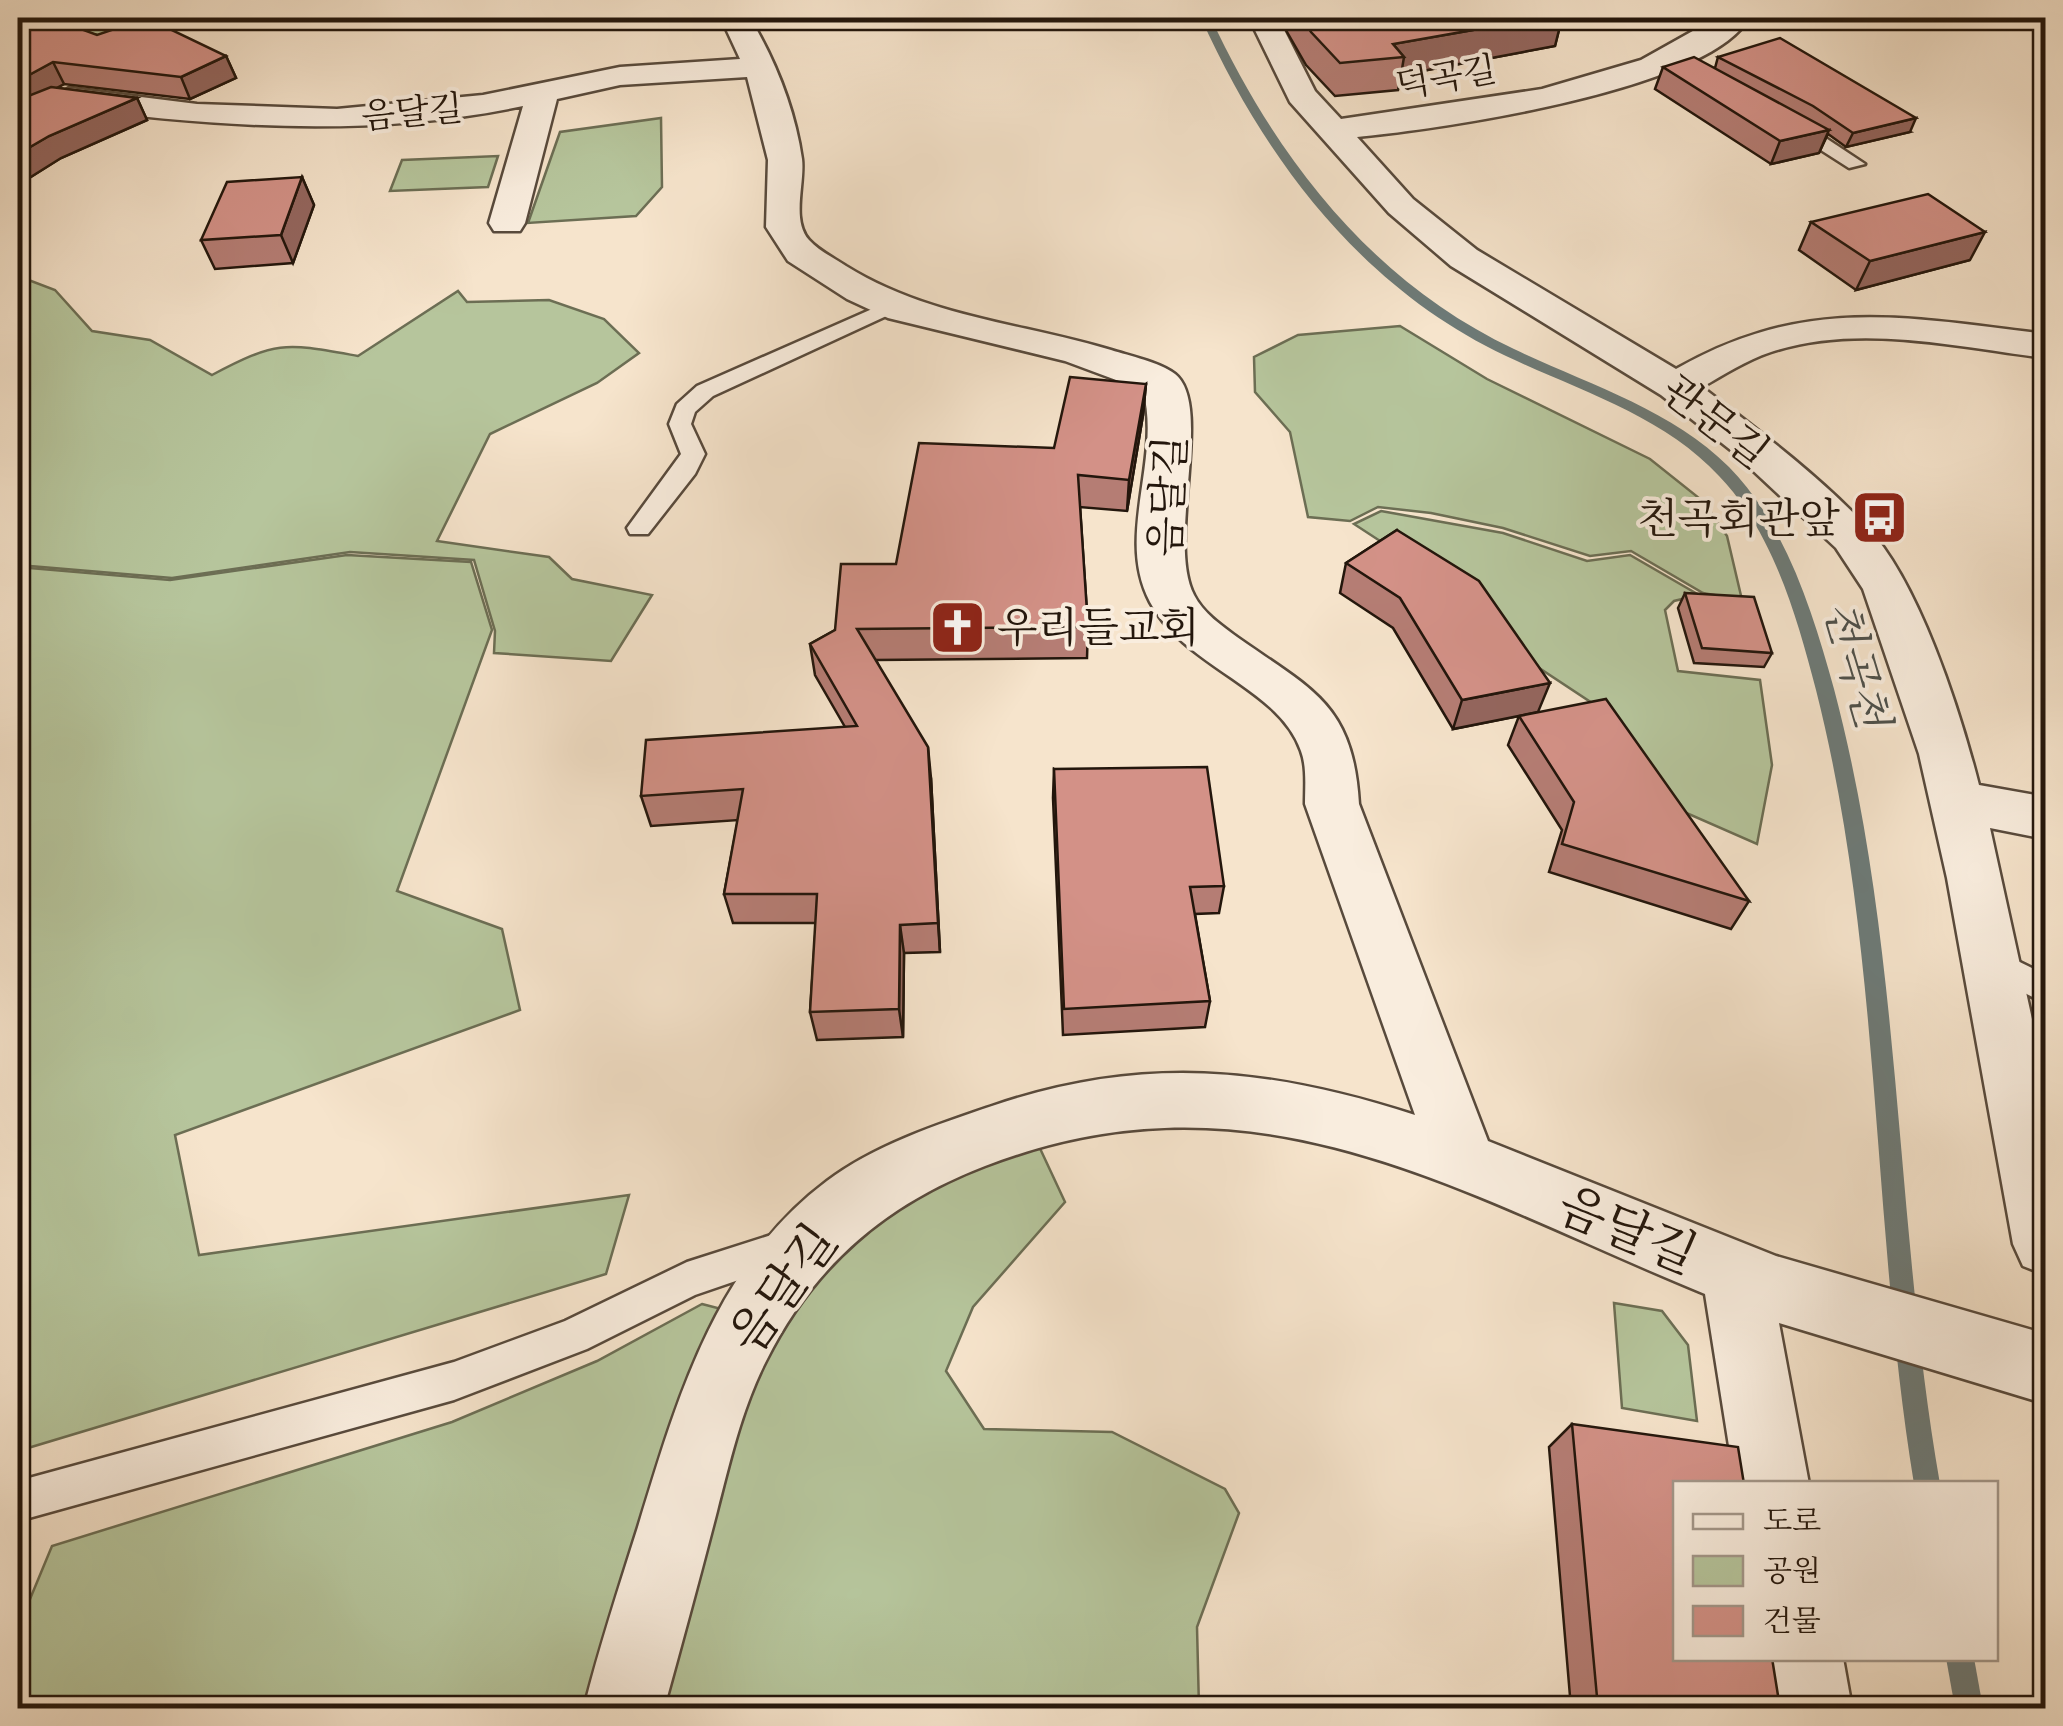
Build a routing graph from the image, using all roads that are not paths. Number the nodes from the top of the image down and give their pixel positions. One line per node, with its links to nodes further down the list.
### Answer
1 (736, 18): 4 (street, 음달길)
2 (1264, 18): 8 (street, 관문길)
3 (1735, 18): 8 (street, 덕곡길)
4 (756, 67): 5 (street, 음달길); 11 (street, 음달길)
5 (543, 92): 6 (street, 음달길); 10 (street)
6 (56, 99)
7 (1767, 109): 9 (lane)
8 (1331, 130): 13 (street, 관문길)
9 (1856, 164)
10 (507, 223)
11 (888, 308): 14 (lane); 19 (street, 음달길)
12 (2046, 346): 13 (street)
13 (1675, 386): 15 (street, 관문길)
14 (639, 528)
15 (1956, 802): 16 (street); 17 (street, 관문길)
16 (2046, 818)
17 (1991, 961): 18 (lane); 21 (street, 관문길)
18 (2046, 991)
19 (1463, 1160): 20 (street, 음달길); 22 (street, 음달길)
20 (807, 1240): 25 (lane); 27 (street, 음달길)
21 (2046, 1244)
22 (1765, 1285): 23 (street, 음달길); 24 (street)
23 (2026, 1364)
24 (1772, 1481)
25 (18, 1501)
26 (1804, 1661): 28 (street)
27 (624, 1708)
28 (1812, 1708)

